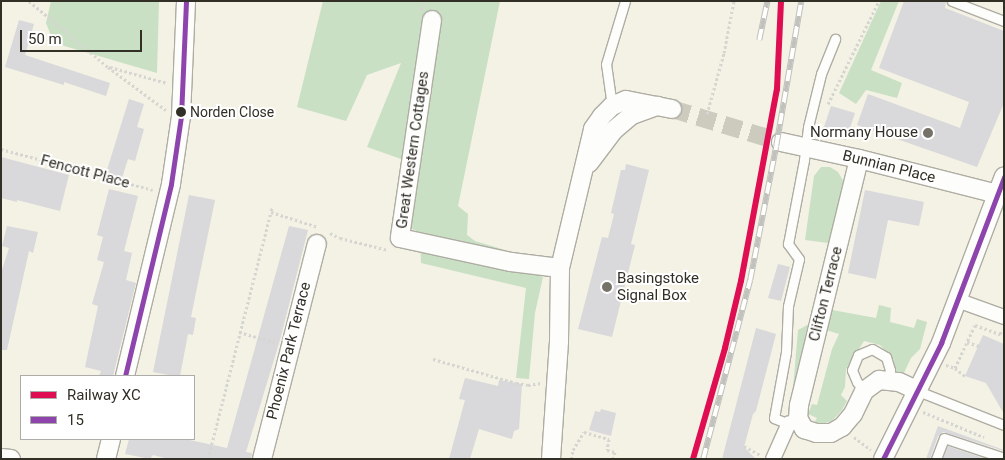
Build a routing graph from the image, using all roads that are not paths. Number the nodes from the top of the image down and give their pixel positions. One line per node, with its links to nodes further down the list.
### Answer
1 (186, 1): 18 (street)
2 (625, 1): 7 (lane)
3 (952, 1): 5 (lane)
4 (432, 20): 15 (street, Great Western Cottages)
5 (1004, 22)
6 (835, 39): 9 (lane)
7 (612, 106): 11 (street); 11 (street)
8 (781, 142): 9 (street, Bunnian Place)
9 (804, 148): 10 (street, Bunnian Place); 22 (lane)
10 (859, 159): 13 (street, Bunnian Place); 22 (street, Clifton Terrace)
11 (584, 170): 15 (street)
12 (1004, 176): 13 (street)
13 (998, 200): 16 (street)
14 (317, 244): 30 (street, Phoenix Park Terrace)
15 (560, 274): 31 (street)
16 (957, 300): 17 (street); 21 (street)
17 (1004, 317)
18 (126, 375)
19 (888, 380): 20 (street); 20 (lane); 21 (street)
20 (864, 391): 22 (street)
21 (918, 391): 23 (lane); 26 (street)
22 (796, 426): 32 (street)
23 (1004, 426)
24 (111, 440): 29 (street)
25 (1, 458): 28 (street)
26 (883, 458)
27 (1004, 458): 33 (lane)
28 (11, 459)
29 (106, 459)
30 (262, 459)
31 (551, 459)
32 (773, 459)
33 (936, 459)

